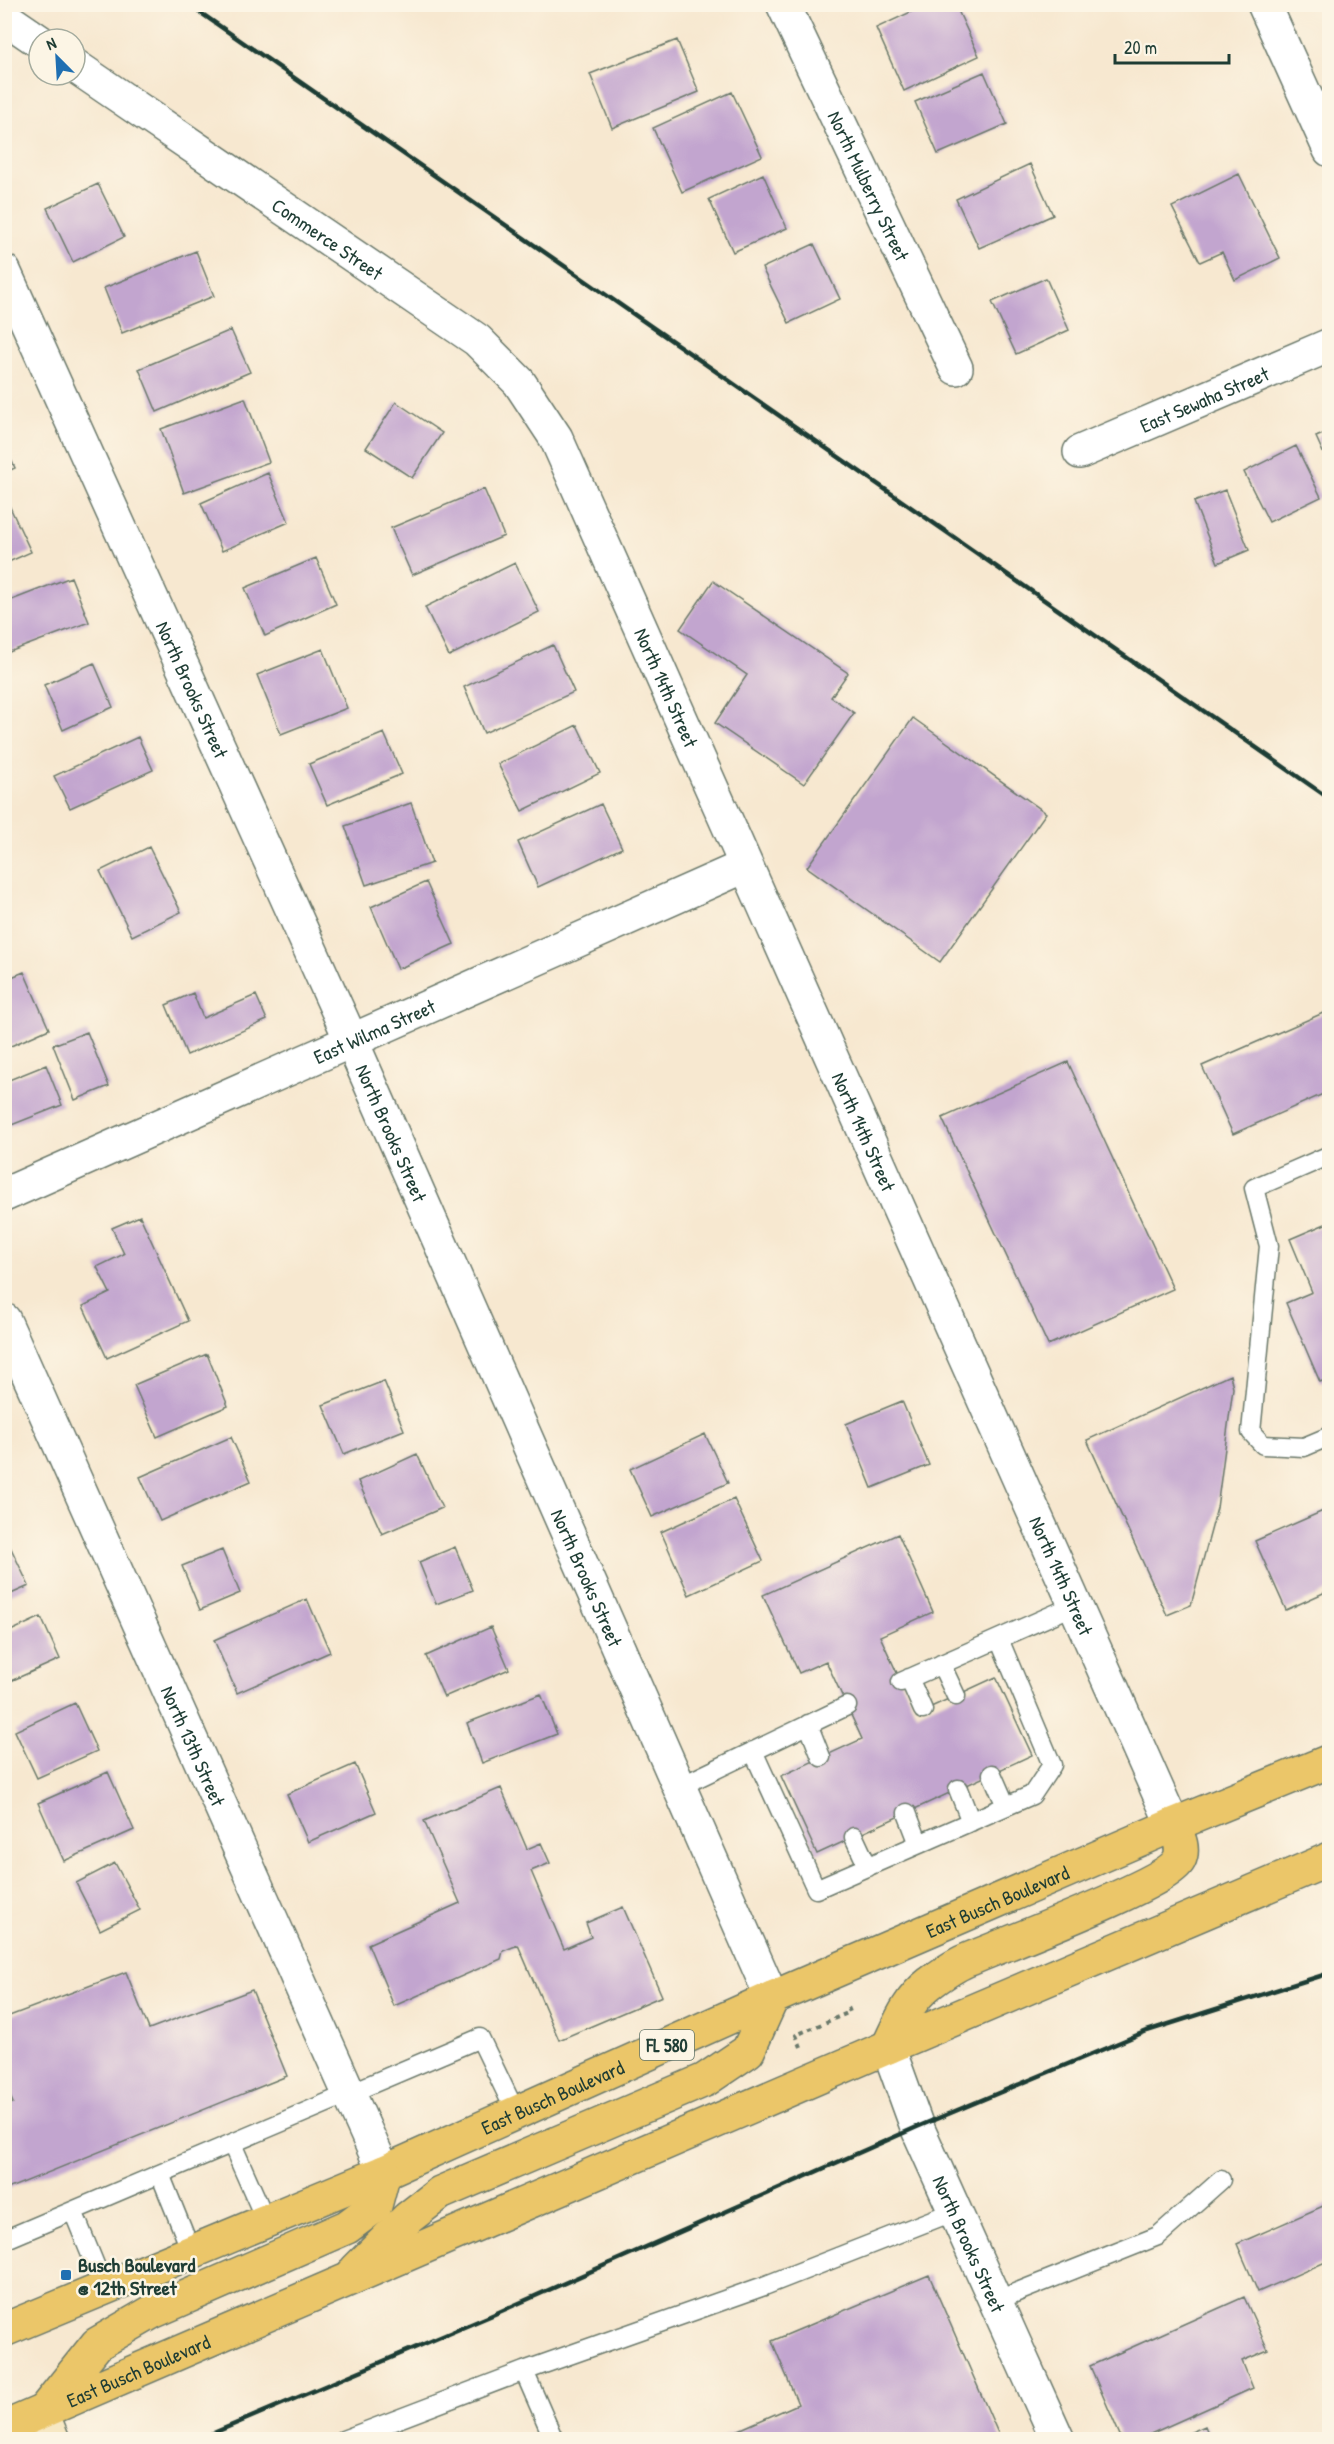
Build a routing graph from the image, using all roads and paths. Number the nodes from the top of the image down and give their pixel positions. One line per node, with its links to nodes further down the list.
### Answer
1 (783, 4): 9 (street, North Mulberry Street)
2 (1264, 4): 6 (street)
3 (4, 17): 4 (street)
4 (27, 33)
5 (87, 74): 10 (street, Commerce Street)
6 (1329, 150)
7 (4, 271): 13 (street, North Brooks Street)
8 (1329, 345): 11 (street, East Sewaha Street)
9 (956, 368)
10 (556, 438): 12 (street, North 14th Street)
11 (1080, 452)
12 (745, 866): 13 (street, East Wilma Street); 18 (street, North 14th Street)
13 (352, 1042): 15 (street, East Wilma Street); 29 (street, North Brooks Street)
14 (1329, 1155): 17 (lane)
15 (4, 1195)
16 (4, 1320): 43 (street, North 13th Street)
17 (1329, 1436)
18 (1075, 1605): 19 (lane); 34 (street, North 14th Street)
19 (999, 1639): 20 (lane); 31 (lane)
20 (942, 1664): 21 (lane); 23 (lane)
21 (956, 1696)
22 (847, 1706): 24 (lane)
23 (923, 1710)
24 (808, 1724): 25 (lane); 26 (lane)
25 (753, 1751): 29 (lane); 38 (lane)
26 (821, 1757)
27 (1329, 1761): 34 (main road, East Busch Boulevard / FL 580)
28 (992, 1774): 31 (lane)
29 (679, 1787): 39 (street, North Brooks Street)
30 (958, 1790): 33 (lane)
31 (1006, 1806): 33 (lane)
32 (907, 1813): 36 (lane)
33 (971, 1822): 36 (lane)
34 (1173, 1825): 39 (main road, East Busch Boulevard / FL 580); 42 (main road)
35 (854, 1837): 38 (lane)
36 (919, 1844): 38 (lane)
37 (1329, 1859): 42 (main road, East Busch Boulevard)
38 (868, 1867)
39 (772, 1998): 44 (main road, East Busch Boulevard / FL 580); 54 (main road)
40 (845, 2001): 41 (path)
41 (802, 2047)
42 (888, 2047): 50 (street, North Brooks Street); 54 (main road, East Busch Boulevard)
43 (350, 2095): 44 (lane); 45 (lane); 46 (street, North 13th Street)
44 (516, 2113): 46 (main road, East Busch Boulevard / FL 580)
45 (232, 2144): 47 (lane); 51 (lane)
46 (384, 2172): 51 (main road, East Busch Boulevard / FL 580); 61 (main road)
47 (160, 2174): 49 (lane); 53 (lane)
48 (1221, 2180): 56 (lane)
49 (73, 2211): 52 (lane); 55 (lane)
50 (955, 2211): 56 (street, North Brooks Street); 59 (lane)
51 (266, 2221): 53 (main road, East Busch Boulevard / FL 580)
52 (4, 2240)
53 (191, 2251): 55 (main road, East Busch Boulevard / FL 580)
54 (342, 2284): 61 (main road, East Busch Boulevard)
55 (104, 2287): 57 (main road, East Busch Boulevard / FL 580)
56 (995, 2301): 65 (street, North Brooks Street)
57 (4, 2330)
58 (10, 2363): 60 (path)
59 (524, 2371): 63 (lane); 64 (lane)
60 (7, 2389)
61 (47, 2426): 62 (main road, East Busch Boulevard)
62 (4, 2428)
63 (343, 2439)
64 (554, 2439)
65 (1058, 2439)

